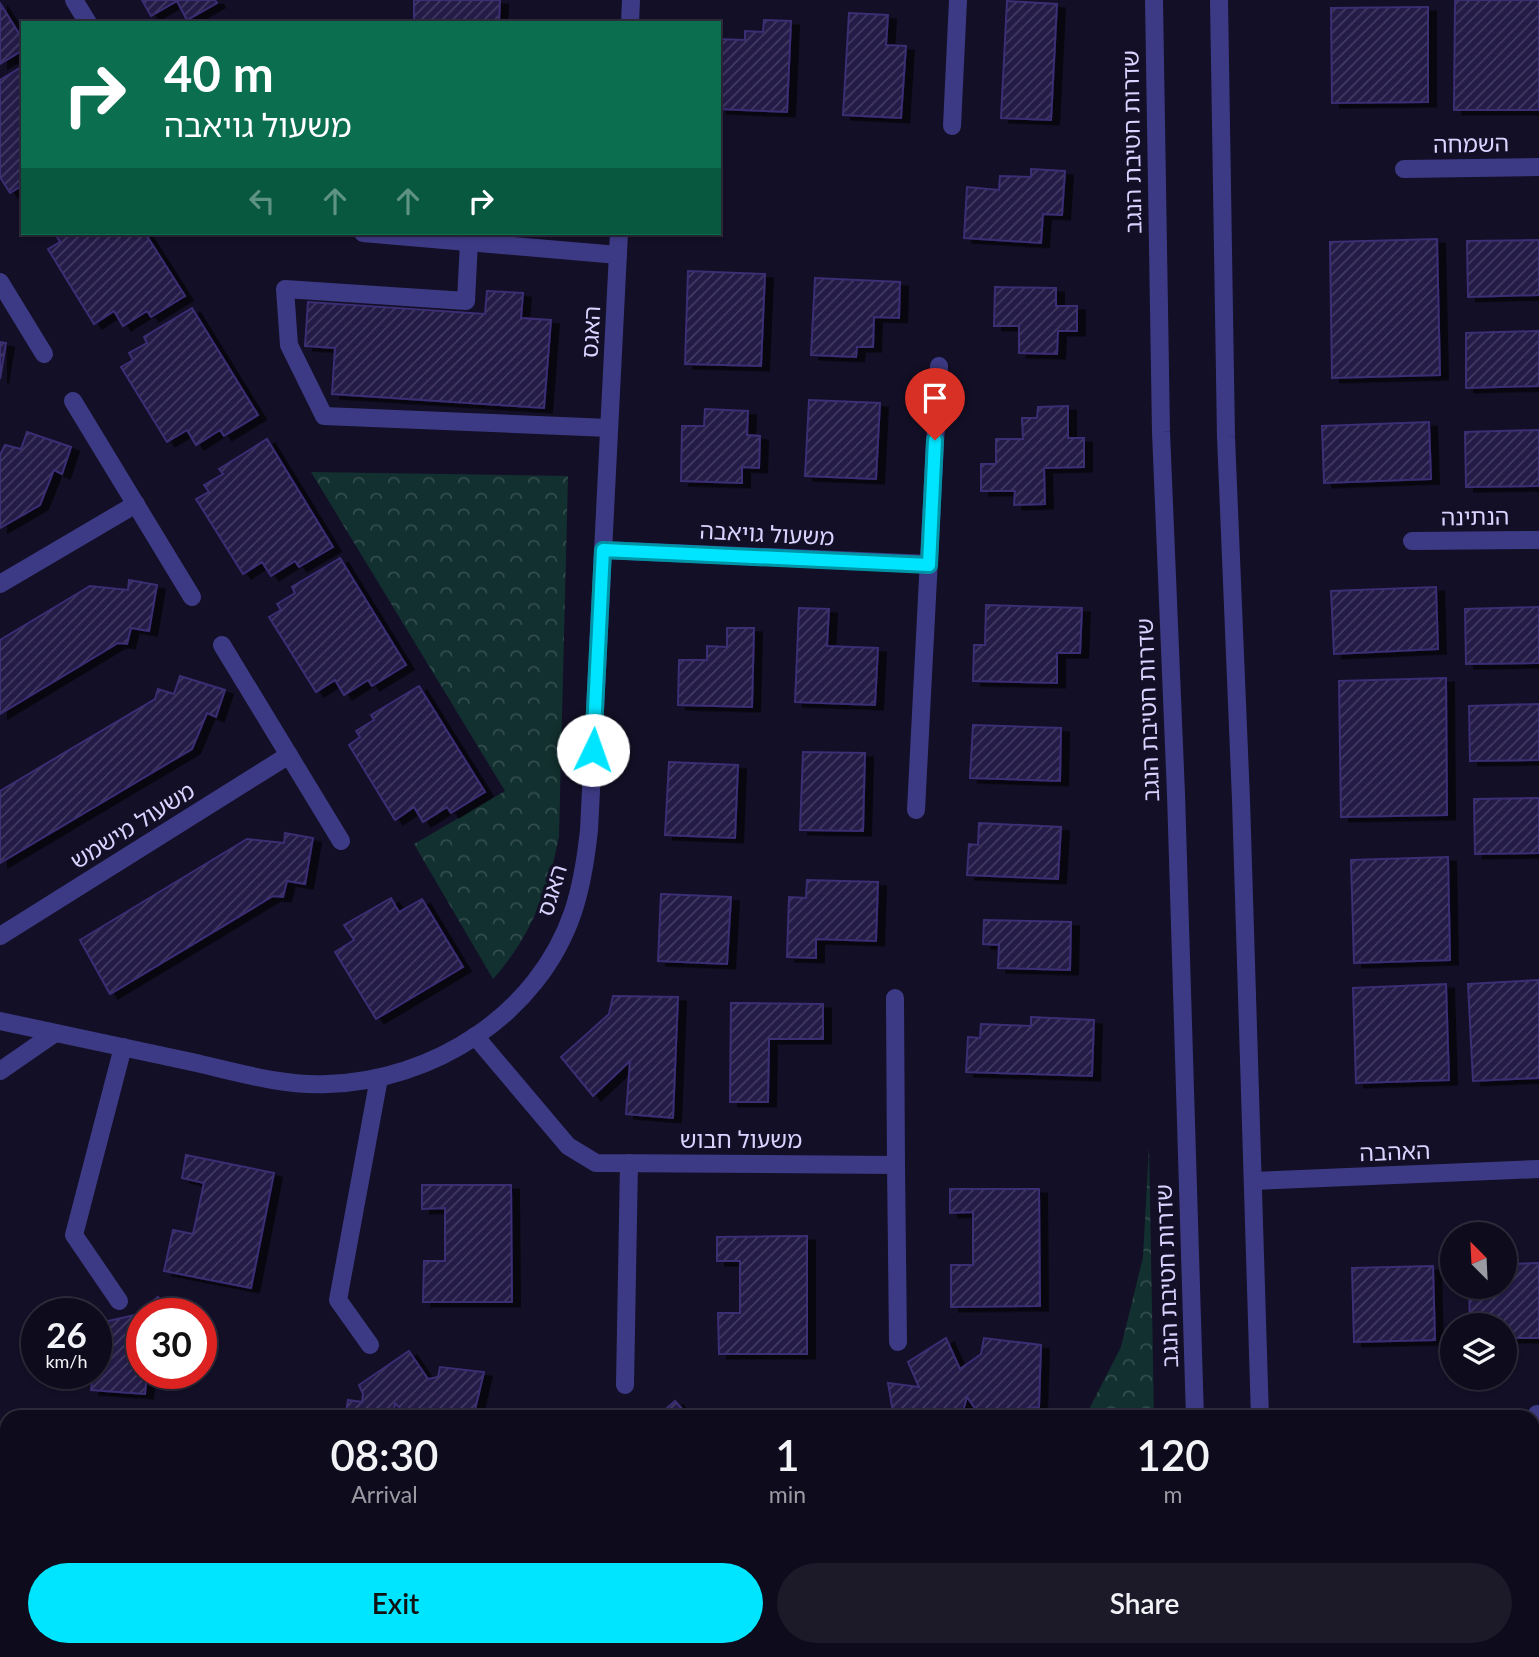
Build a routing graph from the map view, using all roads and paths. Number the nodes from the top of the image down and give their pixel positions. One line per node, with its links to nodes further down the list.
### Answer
1 (74, 0): 6 (street)
2 (631, 0): 7 (street)
3 (958, 0): 8 (street)
4 (1154, 0): 47 (street, שדרות חטיבת הנגב)
5 (1219, 0): 42 (street)
6 (87, 21)
7 (629, 21)
8 (952, 126)
9 (1539, 167): 10 (street, השמחה)
10 (1404, 169)
11 (387, 235): 13 (street)
12 (619, 235): 14 (street, האגס)
13 (469, 242): 14 (street); 19 (street)
14 (618, 255): 19 (street, האגס)
15 (0, 282): 16 (street)
16 (44, 354)
17 (939, 366): 24 (street)
18 (73, 401): 20 (street)
19 (609, 428): 23 (street, האגס)
20 (136, 504): 25 (street); 26 (street)
21 (1539, 540): 22 (street, הנתינה)
22 (1412, 541)
23 (603, 550): 24 (street, משעול גויאבה); 35 (street, האגס)
24 (929, 565): 29 (street)
25 (0, 584)
26 (192, 597)
27 (222, 645): 28 (street)
28 (289, 755): 30 (street); 31 (street, משעול מישמש)
29 (916, 810)
30 (341, 841)
31 (0, 936)
32 (895, 998): 40 (street)
33 (0, 1021): 34 (street, האגס)
34 (55, 1033): 36 (street, האגס); 37 (street)
35 (475, 1036): 38 (street, האגס); 39 (street, משעול חבוש)
36 (123, 1048): 38 (street, האגס); 43 (street)
37 (0, 1071)
38 (379, 1078): 45 (street)
39 (629, 1163): 40 (street, משעול חבוש); 46 (street)
40 (896, 1165): 44 (street)
41 (1539, 1169): 42 (street, האהבה)
42 (1253, 1181): 48 (street)
43 (119, 1301)
44 (898, 1342)
45 (370, 1345)
46 (625, 1385)
47 (1195, 1410)
48 (1260, 1410)

